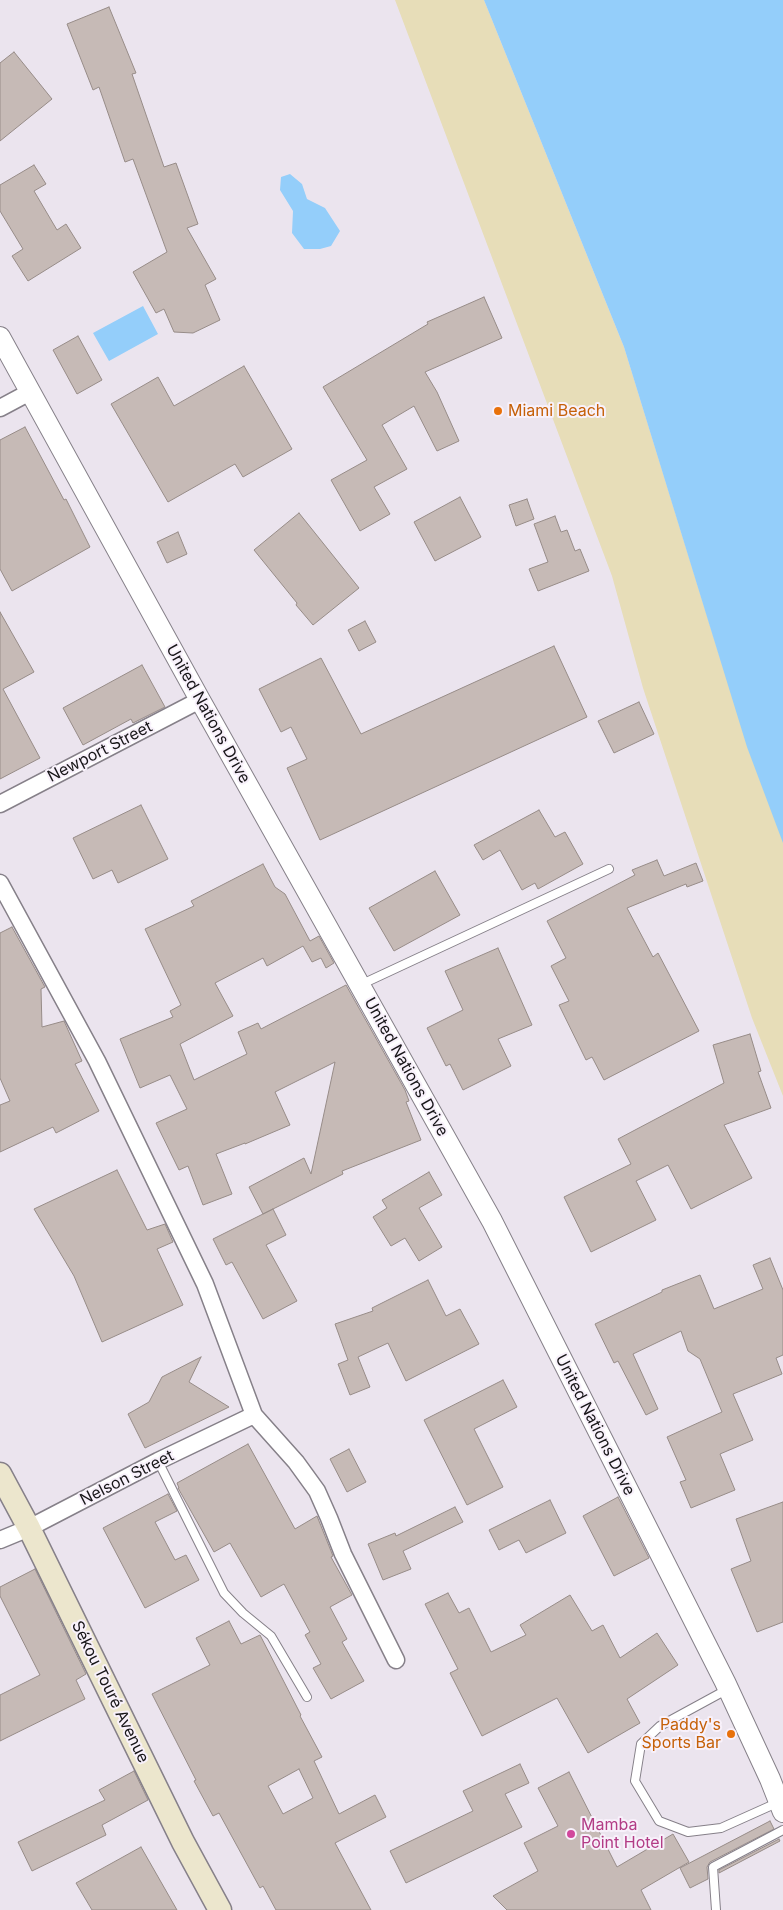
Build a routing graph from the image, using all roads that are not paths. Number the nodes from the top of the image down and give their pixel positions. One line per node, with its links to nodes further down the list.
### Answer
1 (0, 337): 2 (street, United Nations Drive)
2 (30, 392): 3 (street); 4 (street, United Nations Drive)
3 (0, 408)
4 (200, 700): 5 (street, Newport Street); 8 (street, United Nations Drive)
5 (0, 804)
6 (609, 869): 8 (lane)
7 (0, 883): 9 (street)
8 (360, 985): 15 (street, United Nations Drive)
9 (254, 1415): 10 (street, Nelson Street); 14 (street)
10 (158, 1461): 12 (street, Nelson Street); 16 (lane)
11 (0, 1474): 12 (main road, Sékou Touré Avenue)
12 (29, 1528): 13 (street, Nelson Street); 19 (main road, Sékou Touré Avenue)
13 (0, 1540)
14 (396, 1660)
15 (728, 1689): 17 (street, United Nations Drive); 17 (lane)
16 (307, 1697)
17 (782, 1805)
18 (783, 1830): 20 (lane)
19 (220, 1910)
20 (716, 1910)

